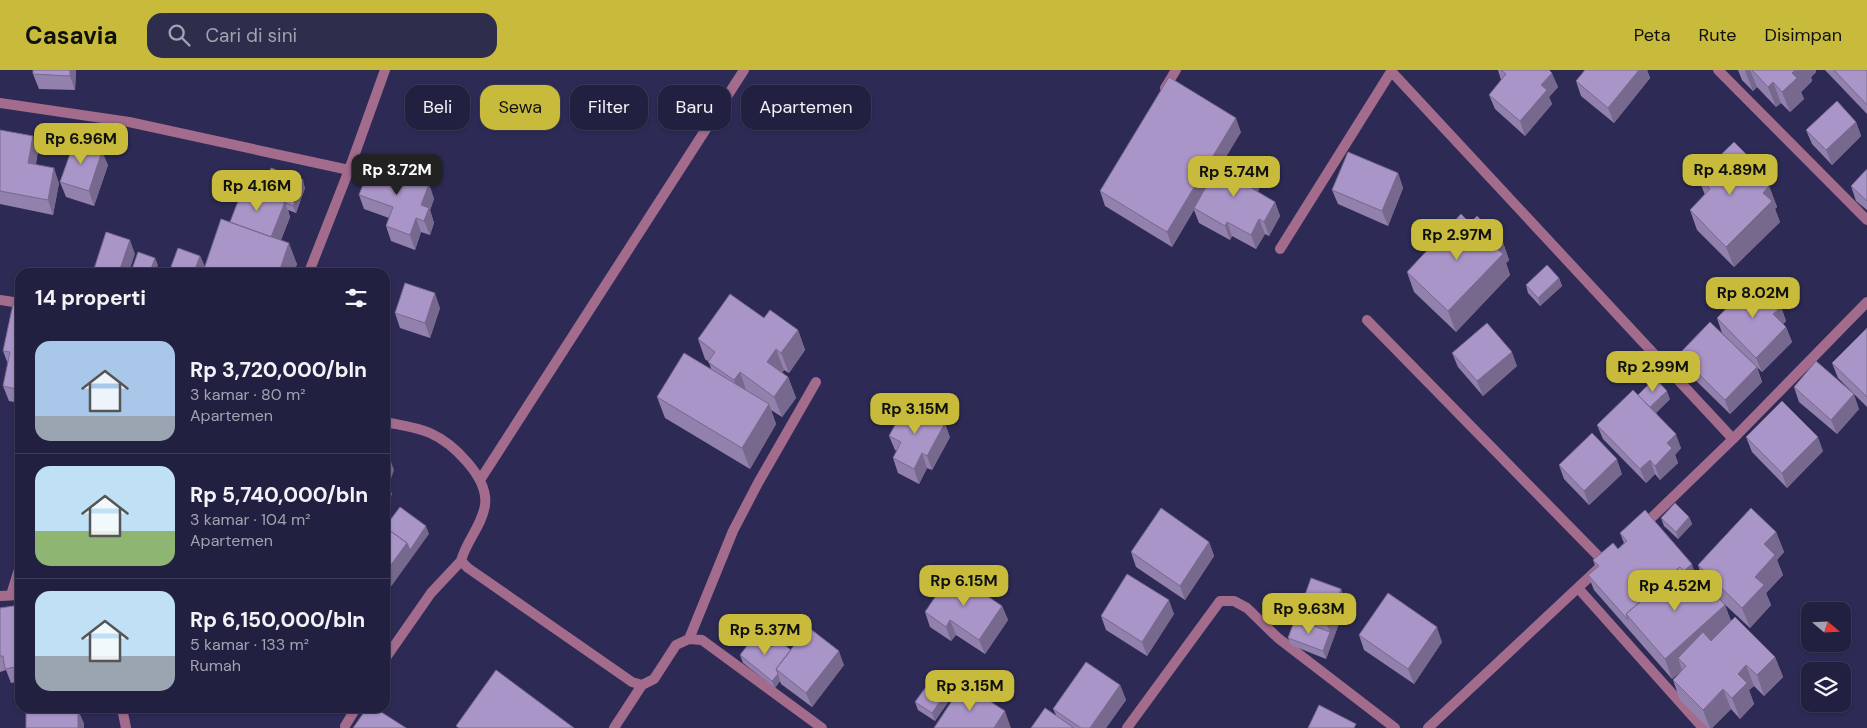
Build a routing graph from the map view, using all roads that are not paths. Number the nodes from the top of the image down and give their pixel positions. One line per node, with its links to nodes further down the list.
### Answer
1 (385, 70): 8 (street)
2 (744, 70): 19 (street)
3 (1176, 70): 6 (street)
4 (1718, 70): 9 (street)
5 (1391, 71): 10 (street); 18 (street)
6 (1161, 96)
7 (0, 104): 8 (street)
8 (349, 170): 11 (street)
9 (1867, 220)
10 (1280, 249)
11 (311, 268)
12 (0, 300): 13 (street)
13 (15, 302)
14 (1867, 302): 18 (street)
15 (1368, 320): 22 (street)
16 (816, 382): 25 (street)
17 (390, 423): 19 (street)
18 (1733, 439): 20 (street)
19 (480, 480): 21 (street)
20 (1634, 535)
21 (461, 561): 26 (street); 27 (street)
22 (1578, 588): 36 (street); 37 (street)
23 (15, 595): 24 (street)
24 (0, 596)
25 (689, 639): 27 (street); 33 (street)
26 (390, 652)
27 (642, 685): 32 (street)
28 (123, 713): 31 (street)
29 (353, 713): 30 (street)
30 (345, 726)
31 (126, 728)
32 (614, 728)
33 (822, 728)
34 (1127, 728): 35 (street)
35 (1395, 728)
36 (1428, 728)
37 (1703, 728)

